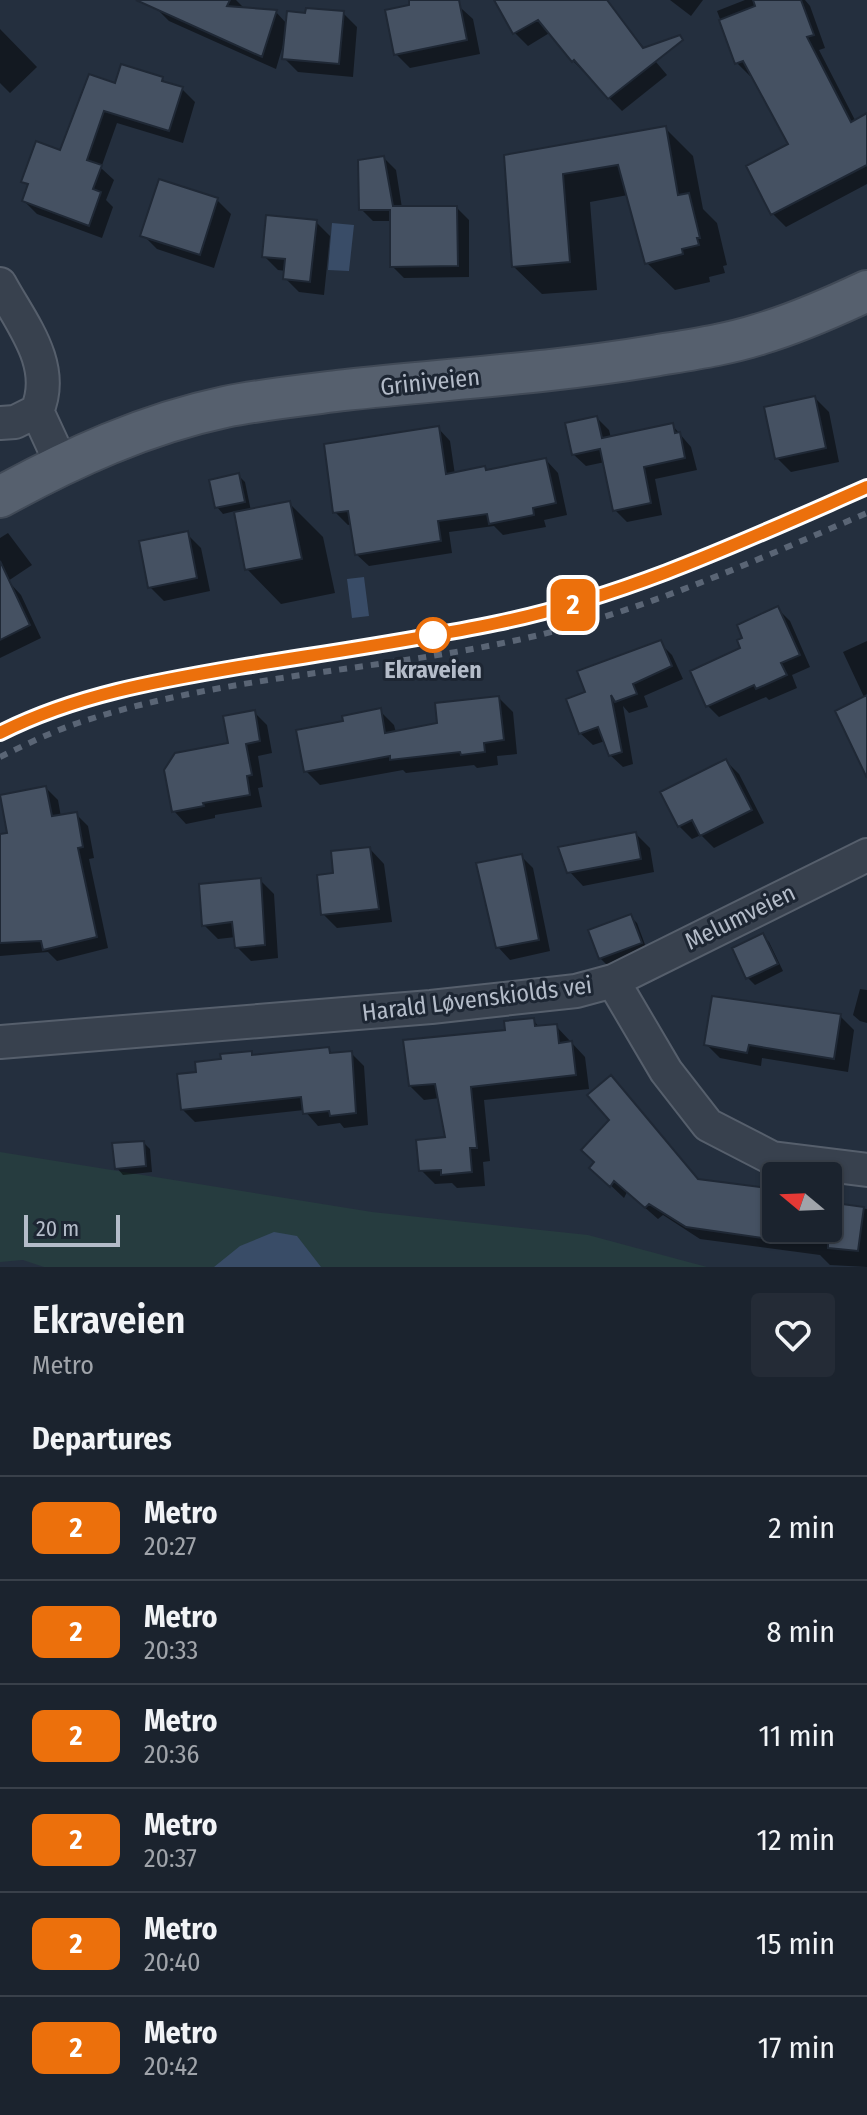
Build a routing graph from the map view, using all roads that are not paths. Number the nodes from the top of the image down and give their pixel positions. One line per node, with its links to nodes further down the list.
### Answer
1 (0, 284): 3 (street)
2 (867, 291): 5 (main road, Griniveien)
3 (37, 411): 4 (street); 5 (street)
4 (0, 423)
5 (59, 465): 6 (main road, Griniveien)
6 (0, 497)
7 (867, 855): 8 (street, Melumveien)
8 (613, 981): 9 (street, Harald Løvenskiolds vei); 10 (street, Harald Løvenskiolds vei)
9 (0, 1042)
10 (867, 1170)

